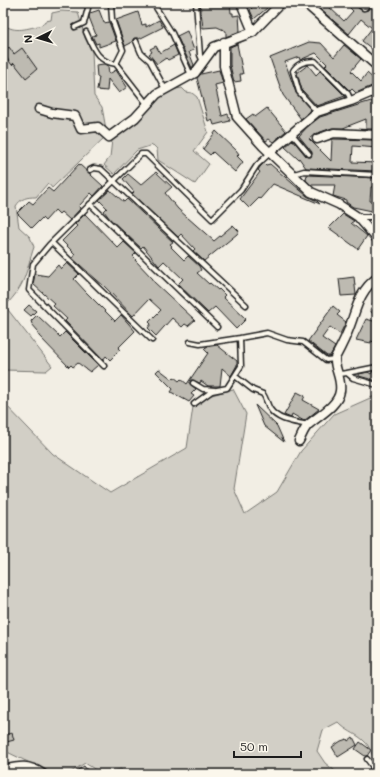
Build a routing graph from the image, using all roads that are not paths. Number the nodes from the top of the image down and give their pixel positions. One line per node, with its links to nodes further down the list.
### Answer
1 (87, 3): 8 (lane)
2 (112, 3): 14 (lane)
3 (153, 3): 16 (lane)
4 (196, 3): 13 (lane)
5 (241, 3): 10 (street)
6 (281, 3): 10 (street)
7 (305, 3): 15 (street)
8 (75, 27)
9 (86, 32): 14 (lane)
10 (253, 32): 12 (street)
11 (136, 41): 17 (lane)
12 (224, 42): 13 (street); 26 (street)
13 (203, 62): 16 (street)
14 (116, 64): 20 (lane)
15 (377, 66)
16 (191, 75): 17 (street)
17 (165, 89): 20 (street)
18 (377, 90): 19 (street)
19 (351, 101): 22 (street); 22 (lane)
20 (146, 104): 21 (street)
21 (39, 109)
22 (317, 112): 23 (street)
23 (292, 134): 26 (street); 27 (lane)
24 (377, 135): 25 (street)
25 (316, 138)
26 (270, 152): 29 (street); 31 (lane)
27 (309, 154)
28 (90, 170): 31 (lane)
29 (293, 174): 30 (lane); 33 (street)
30 (377, 175)
31 (114, 180): 32 (lane); 38 (lane)
32 (90, 204): 36 (lane); 39 (lane)
33 (358, 216): 34 (lane); 35 (street)
34 (377, 217)
35 (377, 239)
36 (52, 243): 41 (lane); 44 (lane)
37 (377, 278): 43 (street)
38 (246, 305)
39 (216, 327)
40 (240, 338): 42 (lane); 43 (lane); 47 (lane)
41 (152, 340)
42 (190, 342)
43 (335, 359): 46 (street)
44 (104, 366)
45 (377, 367): 46 (lane)
46 (343, 374): 49 (lane); 52 (street)
47 (235, 376): 50 (lane); 52 (lane)
48 (194, 383): 50 (lane)
49 (377, 385)
50 (215, 390): 51 (lane)
51 (194, 404)
52 (308, 425): 53 (street)
53 (299, 441)
54 (367, 759): 58 (lane)
55 (3, 770): 56 (street)
56 (18, 771): 57 (street)
57 (43, 774)
58 (372, 774)

